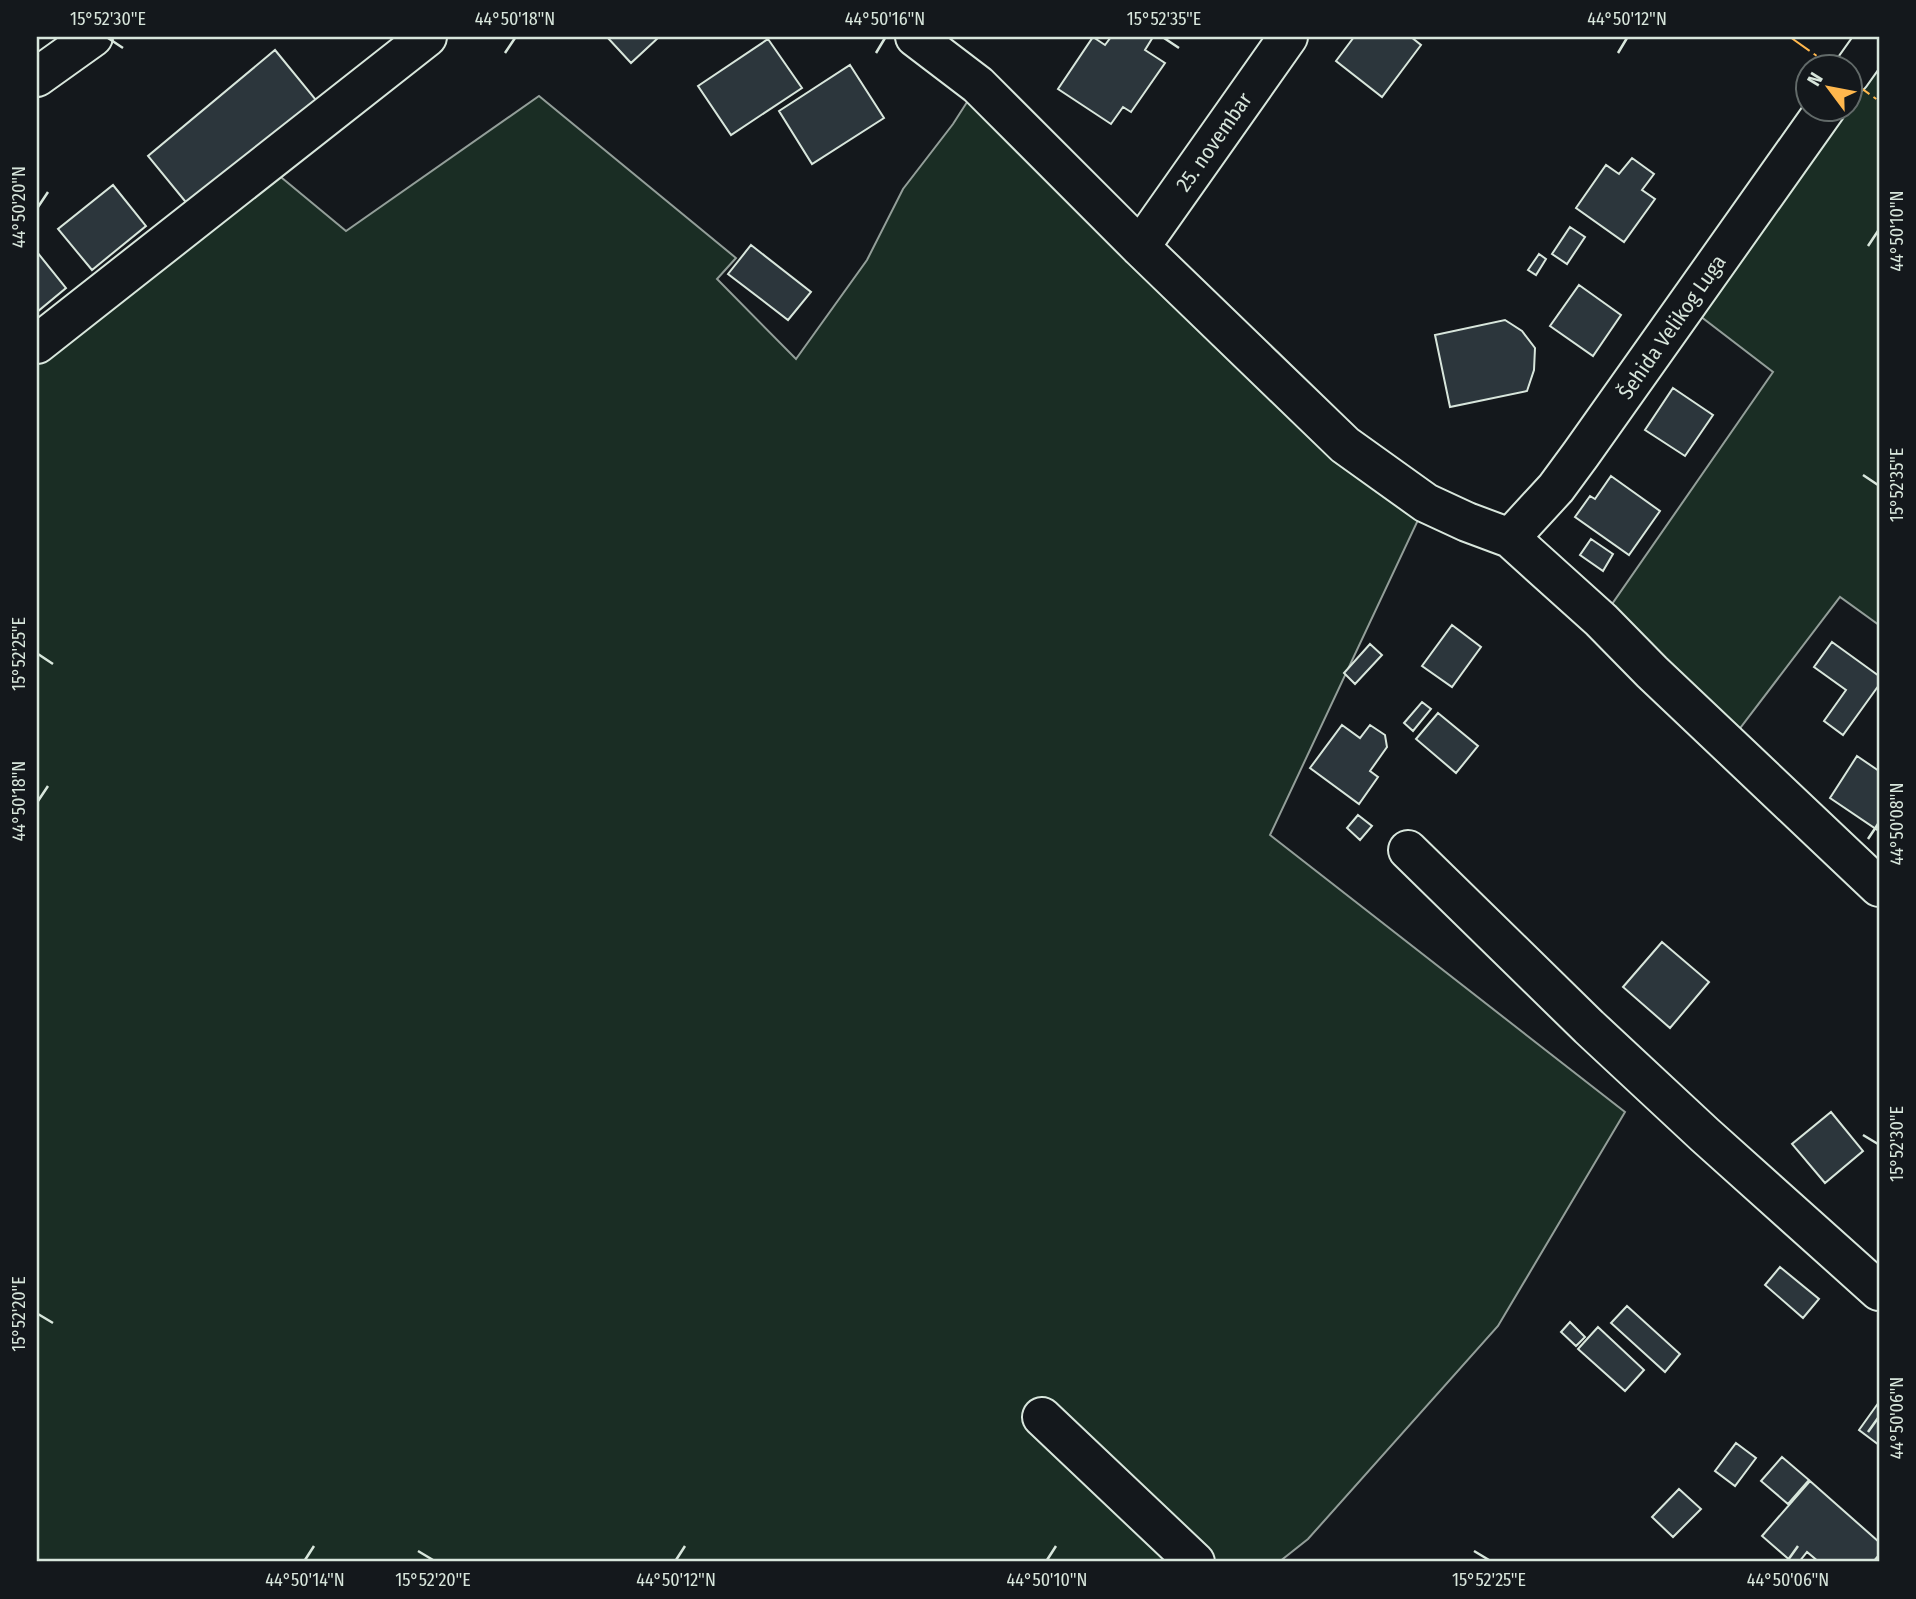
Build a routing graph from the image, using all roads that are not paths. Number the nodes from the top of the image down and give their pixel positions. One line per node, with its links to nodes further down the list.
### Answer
1 (93, 37): 7 (street)
2 (428, 37): 10 (street)
3 (915, 37): 9 (street)
4 (1288, 37): 9 (street, 25. novembar)
5 (1877, 37): 6 (street)
6 (1864, 55)
7 (37, 77)
8 (1816, 122): 11 (street, Šehida Velikog Luga)
9 (1140, 247): 11 (street)
10 (37, 344)
11 (1510, 538): 13 (street)
12 (1408, 850): 14 (street)
13 (1879, 887)
14 (1879, 1292)
15 (1042, 1417): 16 (street)
16 (1195, 1562)

